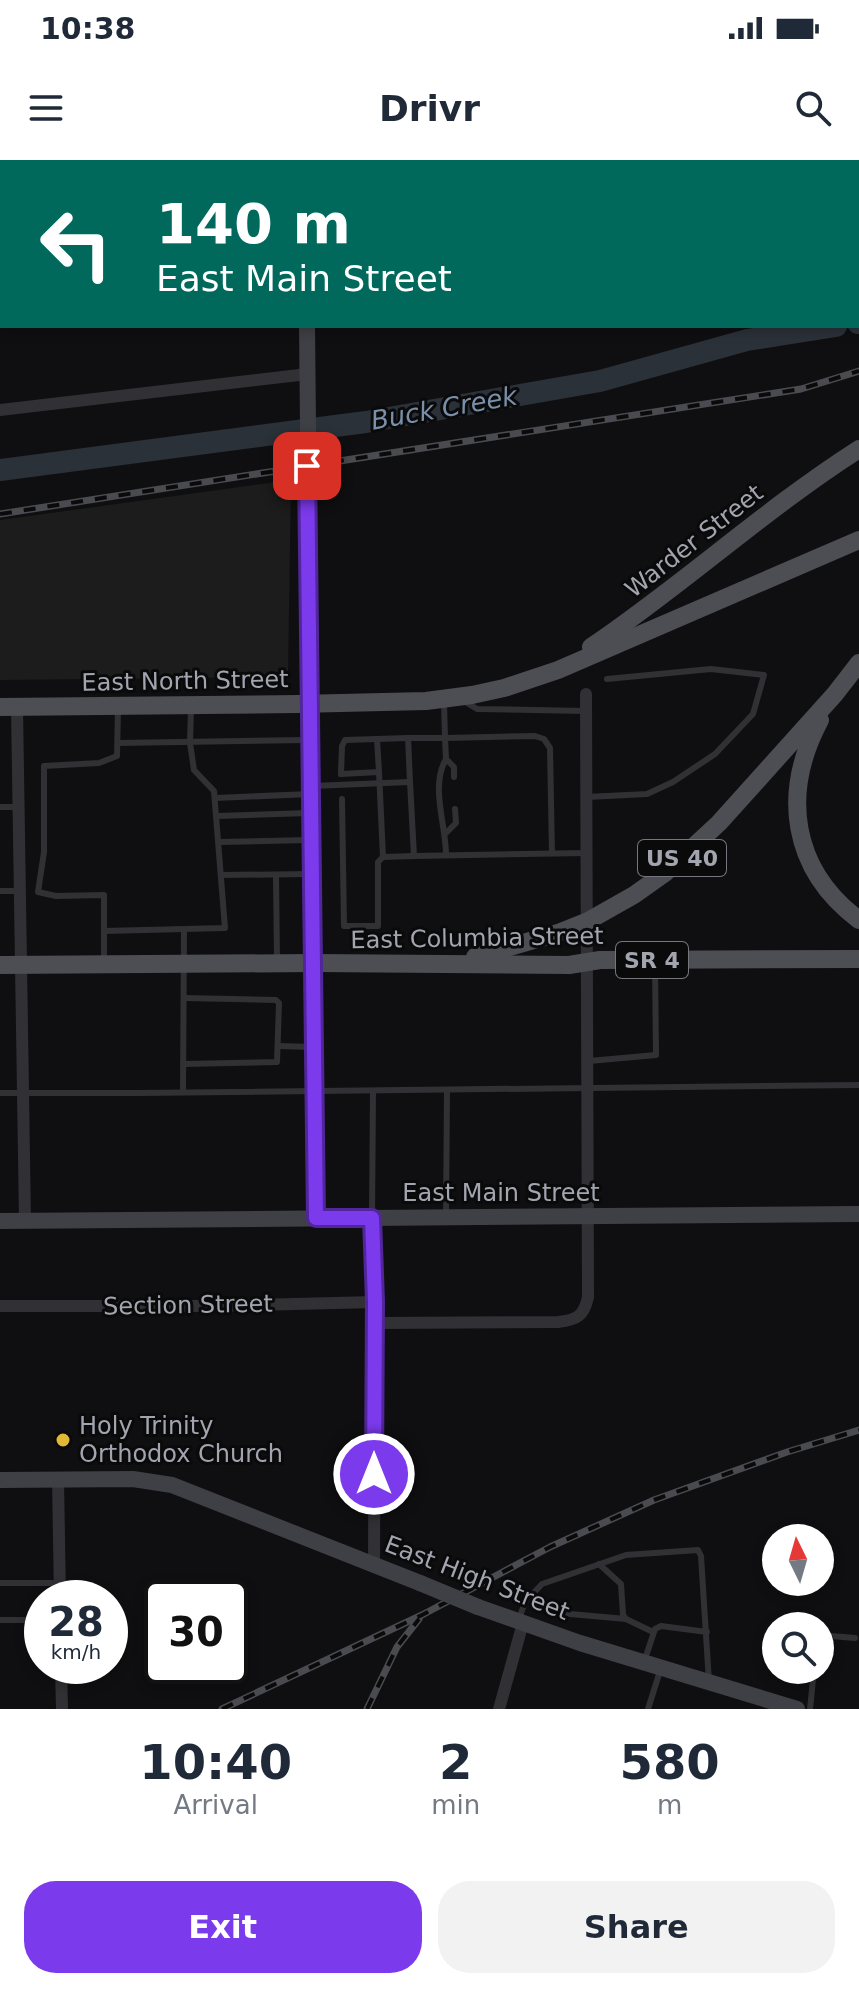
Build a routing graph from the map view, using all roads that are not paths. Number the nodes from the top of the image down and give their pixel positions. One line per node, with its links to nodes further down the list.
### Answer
1 (307, 328): 2 (street)
2 (308, 382): 3 (street); 12 (street)
3 (0, 410)
4 (859, 449): 7 (main road, Warder Street)
5 (859, 540): 7 (main road)
6 (859, 663): 10 (main road, US 40)
7 (558, 670): 11 (main road, East North Street)
8 (607, 679): 31 (lane)
9 (586, 694): 16 (street)
10 (835, 694): 52 (main road); 53 (main road, US 40)
11 (451, 698): 12 (main road, East North Street); 16 (lane); 18 (lane)
12 (311, 704): 13 (main road, East North Street); 19 (street)
13 (191, 705): 14 (main road, East North Street); 22 (lane)
14 (118, 706): 15 (main road, East North Street); 21 (lane)
15 (8, 707): 35 (street)
16 (586, 711): 31 (street)
17 (408, 738): 18 (lane); 20 (lane); 27 (lane)
18 (445, 738): 23 (lane); 42 (lane)
19 (312, 739): 22 (lane); 30 (street)
20 (377, 739): 24 (lane); 25 (lane)
21 (118, 743): 22 (lane); 55 (lane)
22 (190, 743): 32 (lane)
23 (446, 759): 26 (lane); 39 (lane)
24 (379, 772): 25 (lane); 28 (lane)
25 (341, 774): 29 (lane)
26 (454, 777)
27 (410, 782): 28 (lane); 45 (lane)
28 (379, 784): 29 (lane); 46 (lane)
29 (341, 785): 30 (lane)
30 (312, 790): 32 (lane); 37 (street)
31 (587, 797): 43 (street)
32 (215, 798): 38 (lane)
33 (342, 799): 46 (lane)
34 (0, 807): 35 (lane)
35 (19, 807): 51 (street)
36 (455, 809): 39 (lane)
37 (313, 813): 38 (lane); 40 (street)
38 (217, 816): 41 (lane)
39 (446, 833): 44 (lane)
40 (313, 840): 41 (lane); 47 (street)
41 (220, 842): 48 (lane)
42 (552, 853): 43 (lane); 44 (lane)
43 (587, 853): 53 (street)
44 (446, 854): 45 (lane)
45 (414, 856): 46 (lane)
46 (383, 857)
47 (313, 874): 49 (lane); 60 (street)
48 (222, 875): 49 (lane); 54 (lane)
49 (276, 875): 59 (lane)
50 (0, 891): 51 (lane)
51 (20, 891): 63 (street)
52 (859, 920)
53 (588, 921): 58 (street); 65 (main road, US 40)
54 (184, 930): 55 (lane); 61 (lane)
55 (104, 931): 64 (lane)
56 (859, 959): 57 (main road, East Columbia Street / SR 4)
57 (655, 960): 58 (main road, East Columbia Street / SR 4); 69 (lane)
58 (588, 961): 65 (main road, East Columbia Street / SR 4); 69 (street)
59 (277, 963): 60 (main road, East Columbia Street / US 40); 61 (main road, East Columbia Street / US 40)
60 (314, 963): 65 (main road, East Columbia Street / US 40); 68 (street)
61 (184, 964): 64 (main road, East Columbia Street / US 40); 66 (lane)
62 (0, 965): 63 (main road, East Columbia Street / US 40)
63 (21, 965): 64 (main road, East Columbia Street / US 40); 76 (street)
64 (104, 965)
65 (445, 965)
66 (184, 998): 67 (lane); 70 (lane)
67 (278, 1046): 68 (lane); 70 (lane)
68 (314, 1047): 74 (street)
69 (589, 1061): 72 (street)
70 (183, 1064): 77 (lane)
71 (859, 1085): 72 (lane)
72 (589, 1088): 73 (lane); 80 (street)
73 (447, 1090): 75 (lane); 81 (lane)
74 (315, 1091): 75 (lane); 77 (lane); 82 (street)
75 (373, 1091): 83 (lane)
76 (23, 1092): 77 (lane); 78 (lane); 85 (street)
77 (183, 1092)
78 (0, 1093)
79 (859, 1214): 80 (street, East Main Street)
80 (588, 1216): 81 (street, East Main Street); 88 (street)
81 (446, 1217): 83 (street, East Main Street)
82 (316, 1218): 83 (street, East Main Street); 85 (street, East Main Street)
83 (372, 1218): 86 (street)
84 (0, 1221): 85 (street, East Main Street)
85 (25, 1221)
86 (375, 1302): 87 (street, Section Street); 88 (street)
87 (0, 1306)
88 (379, 1323): 92 (street)
89 (58, 1479): 90 (street, East High Street); 92 (street, East High Street); 93 (street)
90 (0, 1480)
91 (599, 1564): 96 (lane); 97 (lane); 102 (lane)
92 (374, 1565): 100 (street, East High Street, bridge)
93 (59, 1580)
94 (0, 1583): 95 (lane)
95 (24, 1583)
96 (528, 1598): 97 (lane); 100 (lane)
97 (626, 1619): 101 (lane)
98 (0, 1620): 99 (lane)
99 (24, 1620)
100 (520, 1622): 105 (street, East High Street); 111 (street)
101 (653, 1632): 102 (lane); 105 (lane)
102 (707, 1632): 107 (lane)
103 (834, 1636): 104 (lane)
104 (855, 1638)
105 (644, 1662): 106 (street, East High Street)
106 (662, 1667): 107 (street, East High Street); 112 (lane)
107 (709, 1682): 113 (street, East High Street)
108 (61, 1684): 110 (street)
109 (813, 1684): 114 (lane)
110 (62, 1709)
111 (499, 1709)
112 (648, 1709)
113 (797, 1709)
114 (810, 1709)

